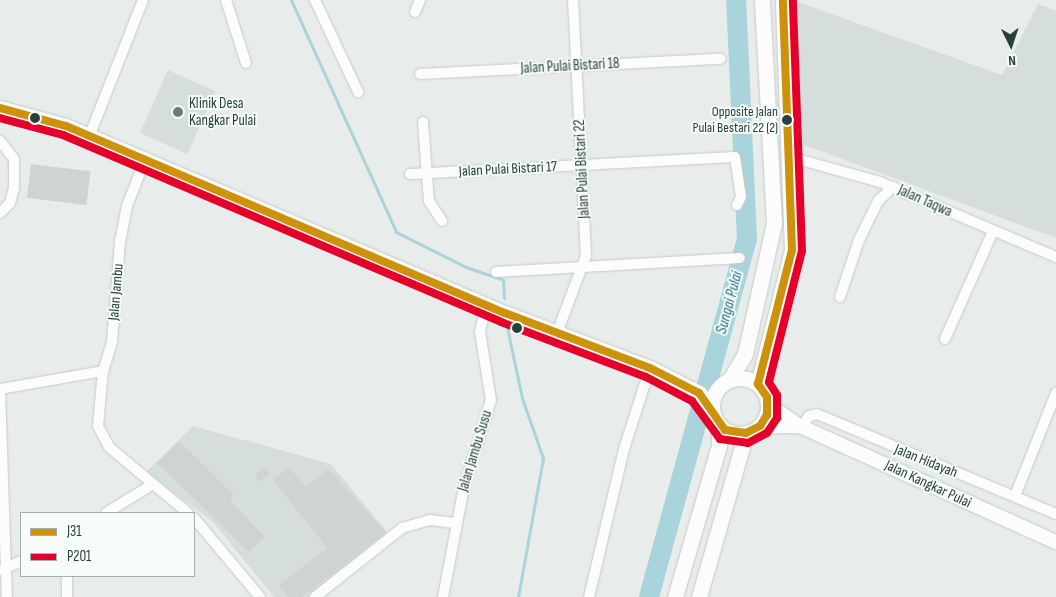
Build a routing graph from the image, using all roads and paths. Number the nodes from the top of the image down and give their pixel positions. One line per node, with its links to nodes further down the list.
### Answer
1 (143, 0): 16 (street)
2 (226, 0): 10 (street)
3 (315, 0): 13 (street)
4 (420, 0): 8 (street)
5 (573, 0): 11 (street, Jalan Pulai Bistari 22)
6 (762, 0): 40 (main road)
7 (783, 0): 18 (main road)
8 (415, 12)
9 (721, 59): 11 (street, Jalan Pulai Bistari 18)
10 (246, 63)
11 (576, 66): 12 (street, Jalan Pulai Bistari 18); 20 (street, Jalan Pulai Bistari 22)
12 (420, 74)
13 (358, 92)
14 (0, 108): 16 (main road)
15 (423, 122): 22 (street)
16 (89, 137): 19 (main road)
17 (0, 141): 25 (street)
18 (790, 157): 23 (street, Jalan Taqwa); 38 (main road)
19 (145, 160): 33 (main road); 37 (street, Jalan Jambu)
20 (580, 165): 22 (street, Jalan Pulai Bistari 17); 24 (street, Jalan Pulai Bistari 17); 30 (street, Jalan Pulai Bistari 22)
21 (410, 174): 22 (street, Jalan Pulai Bistari 17)
22 (426, 174): 26 (street)
23 (893, 187): 27 (street, Jalan Taqwa); 32 (street)
24 (737, 205)
25 (0, 213)
26 (442, 220)
27 (993, 230): 29 (street, Jalan Taqwa); 35 (street)
28 (740, 258): 30 (street)
29 (1056, 258)
30 (583, 266): 31 (street); 34 (street, Jalan Pulai Bistari 22)
31 (496, 272)
32 (840, 297)
33 (486, 305): 34 (main road); 54 (street, Jalan Jambu Susu)
34 (558, 333): 36 (main road)
35 (945, 339)
36 (650, 368): 40 (main road); 64 (street)
37 (103, 371): 39 (street); 48 (street, Jalan Jambu)
38 (758, 384): 40 (main road); 42 (main road)
39 (0, 389): 57 (street)
40 (712, 390): 43 (main road)
41 (1056, 393): 49 (street)
42 (768, 404): 44 (street, Jalan Kangkar Pulai); 45 (main road)
43 (719, 426): 45 (main road); 65 (main road)
44 (801, 426): 45 (street, Jalan Kangkar Pulai); 46 (street, Jalan Hidayah); 47 (street, Jalan Kangkar Pulai)
45 (753, 430): 66 (main road)
46 (898, 449): 47 (street); 49 (street, Jalan Hidayah)
47 (891, 467): 55 (street, Jalan Kangkar Pulai)
48 (150, 486): 50 (street); 51 (street)
49 (1015, 496): 52 (street, Jalan Hidayah)
50 (108, 512)
51 (187, 512)
52 (1056, 514)
53 (195, 519): 61 (street)
54 (456, 523): 62 (street); 63 (street, Jalan Jambu Susu)
55 (1056, 542)
56 (20, 562): 57 (street)
57 (3, 570): 59 (street)
58 (67, 577): 60 (street)
59 (8, 597)
60 (67, 597)
61 (260, 597)
62 (315, 597)
63 (443, 597)
64 (589, 597)
65 (675, 597)
66 (699, 597)

